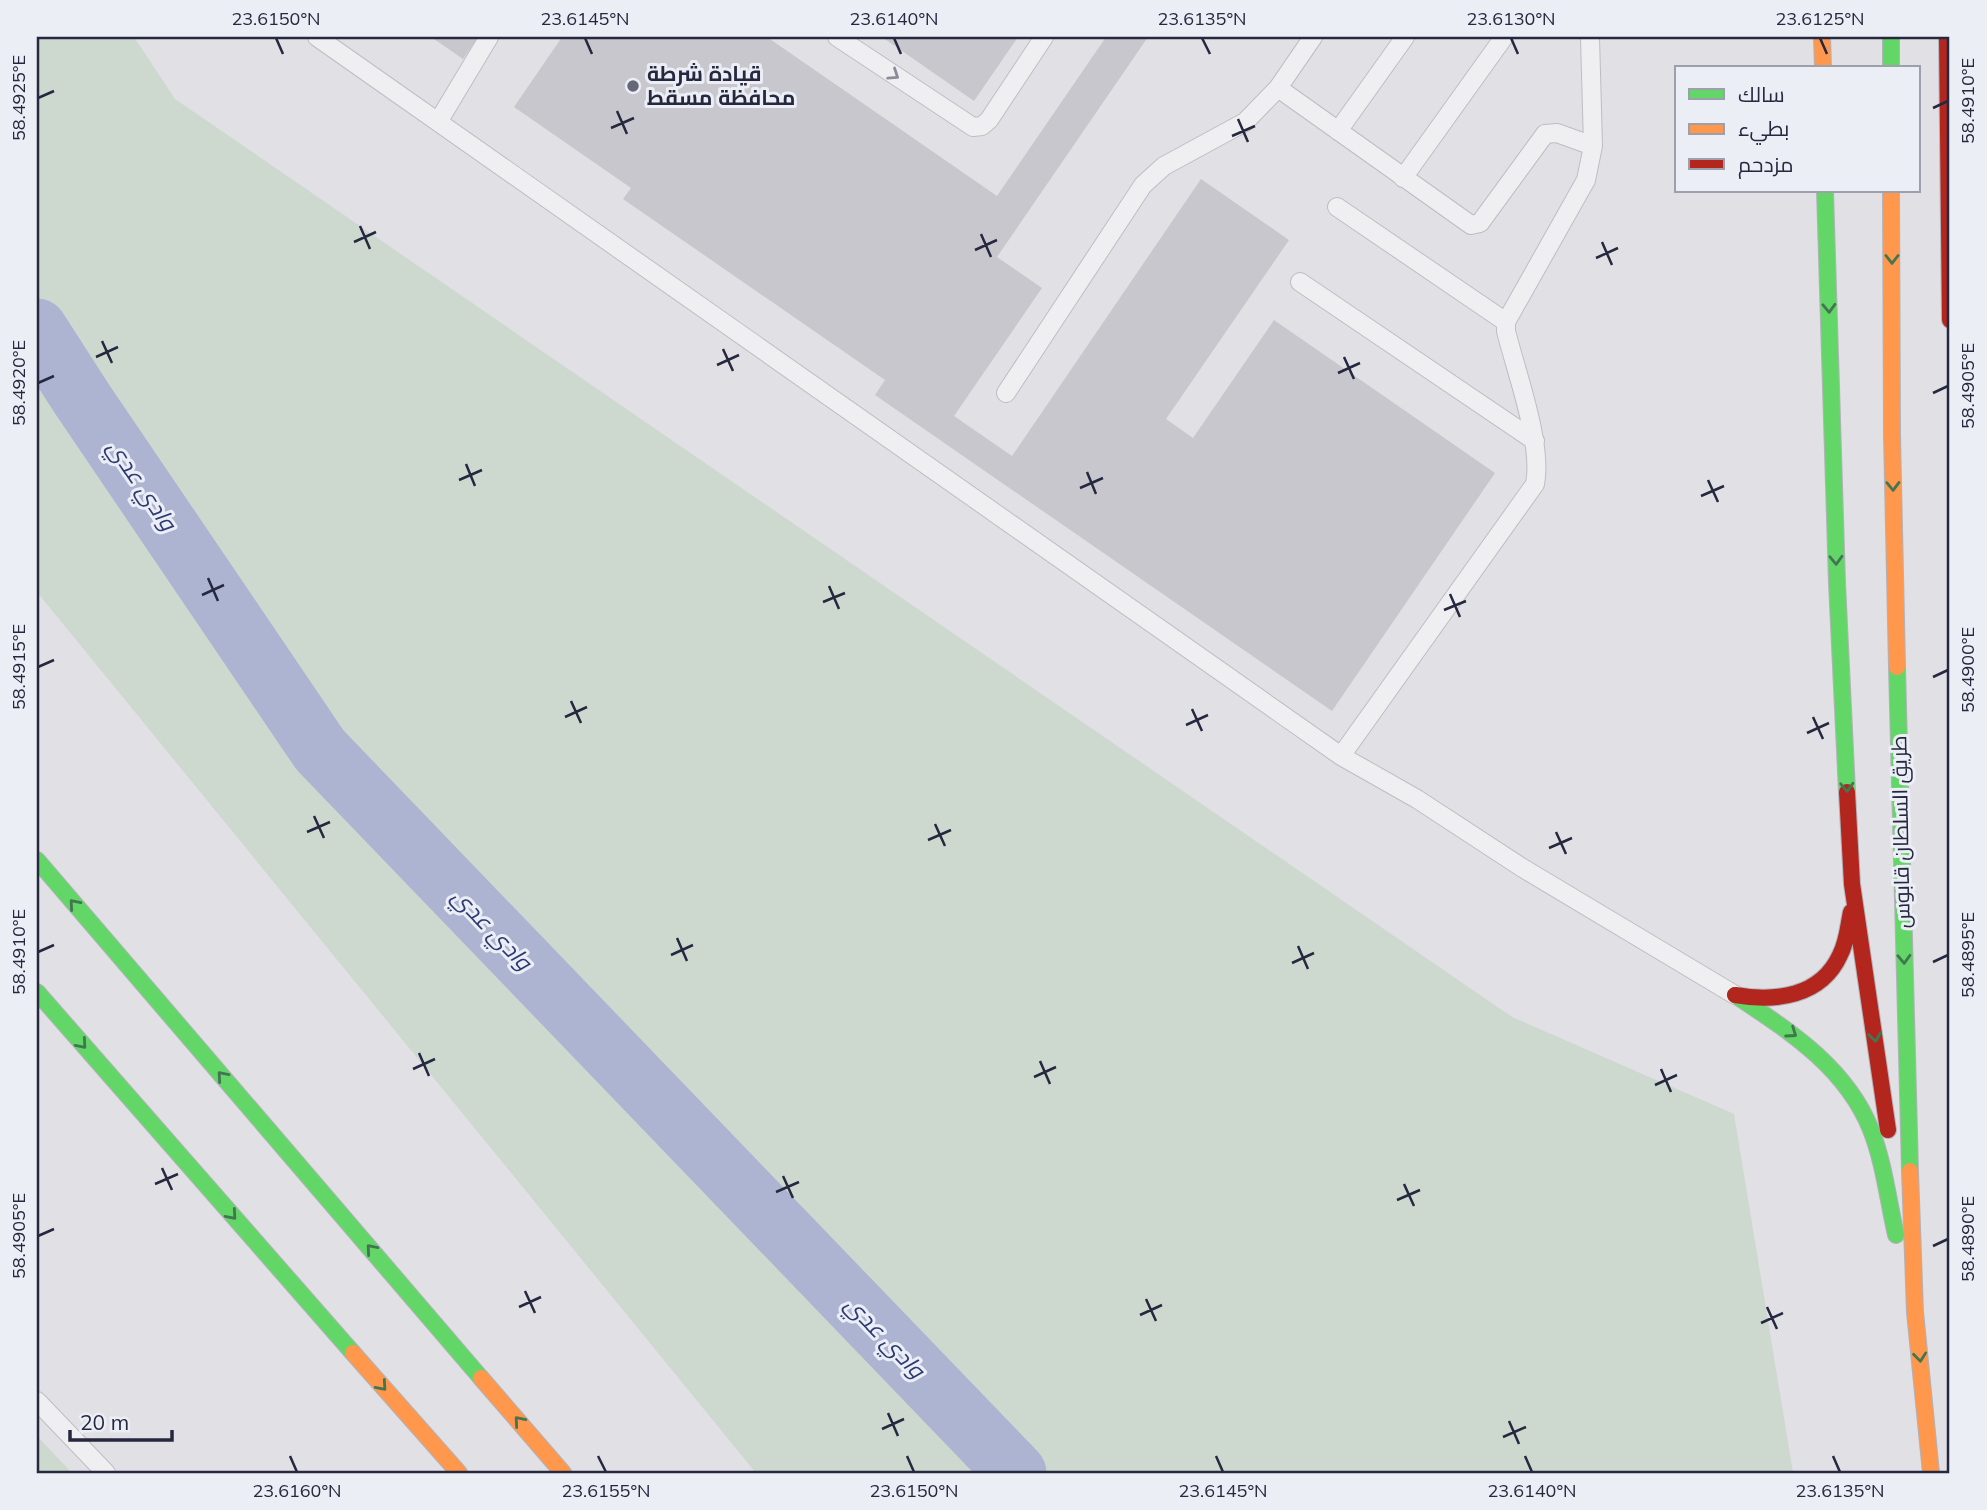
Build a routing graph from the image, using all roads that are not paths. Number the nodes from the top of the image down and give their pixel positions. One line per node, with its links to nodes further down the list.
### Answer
1 (317, 37): 15 (lane)
2 (489, 37): 15 (lane)
3 (837, 37): 4 (lane, one-way to 4)
4 (1044, 37)
5 (1313, 37): 14 (lane)
6 (1405, 37): 16 (lane)
7 (1504, 37): 18 (lane)
8 (1590, 37): 17 (lane)
9 (1822, 37): 12 (highway)
10 (1891, 37): 13 (highway)
11 (1947, 37): 23 (highway)
12 (1823, 66)
13 (1891, 66)
14 (1278, 88): 16 (lane); 25 (lane)
15 (438, 122): 27 (lane)
16 (1338, 131): 18 (lane)
17 (1593, 146): 18 (lane); 24 (lane)
18 (1403, 178)
19 (1825, 192): 29 (highway, one-way to 29)
20 (1891, 192): 32 (highway, طريق السلطان قابوس, one-way to 32)
21 (1337, 207): 24 (lane)
22 (1300, 282): 26 (lane)
23 (1950, 320)
24 (1506, 322): 26 (lane)
25 (1006, 393)
26 (1535, 441): 27 (lane)
27 (1341, 756): 31 (lane)
28 (37, 860): 36 (highway, one-way to 28)
29 (1854, 896): 31 (highway); 32 (highway, one-way to 32)
30 (37, 992): 35 (highway, one-way to 35)
31 (1735, 995): 32 (highway, one-way to 32)
32 (1915, 1312): 37 (highway, طريق السلطان قابوس, one-way to 37)
33 (37, 1401): 34 (lane)
34 (106, 1473)
35 (459, 1473)
36 (563, 1473)
37 (1931, 1473)

